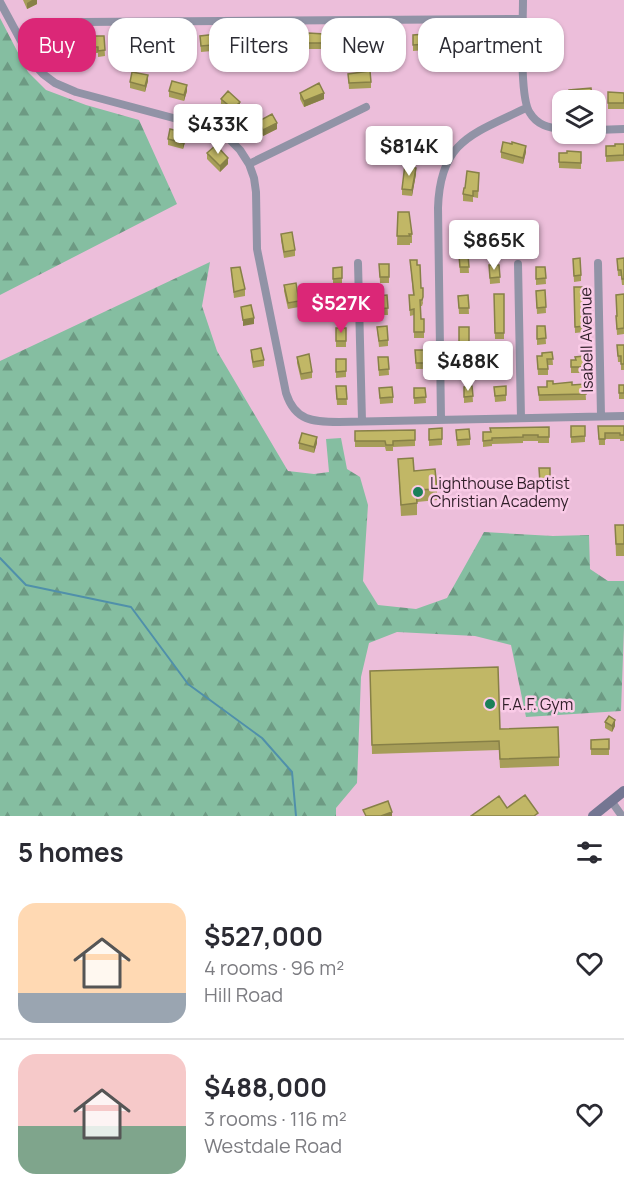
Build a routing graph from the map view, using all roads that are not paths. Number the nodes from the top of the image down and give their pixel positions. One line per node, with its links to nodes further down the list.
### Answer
1 (523, 0): 3 (street)
2 (0, 2): 12 (street)
3 (523, 18)
4 (418, 20): 5 (street)
5 (96, 22)
6 (524, 72): 8 (street)
7 (366, 107): 12 (street)
8 (526, 108): 9 (street); 19 (street)
9 (552, 128)
10 (624, 129): 11 (street)
11 (606, 130)
12 (249, 164): 20 (street)
13 (358, 263): 20 (street)
14 (598, 263): 16 (street, Isabell Avenue)
15 (518, 264): 18 (street)
16 (601, 416): 17 (street); 18 (street)
17 (624, 416)
18 (522, 418): 19 (street)
19 (441, 419): 20 (street)
20 (362, 421)
21 (624, 791): 22 (main road)
22 (612, 802): 23 (main road); 24 (street)
23 (593, 816)
24 (622, 816)

